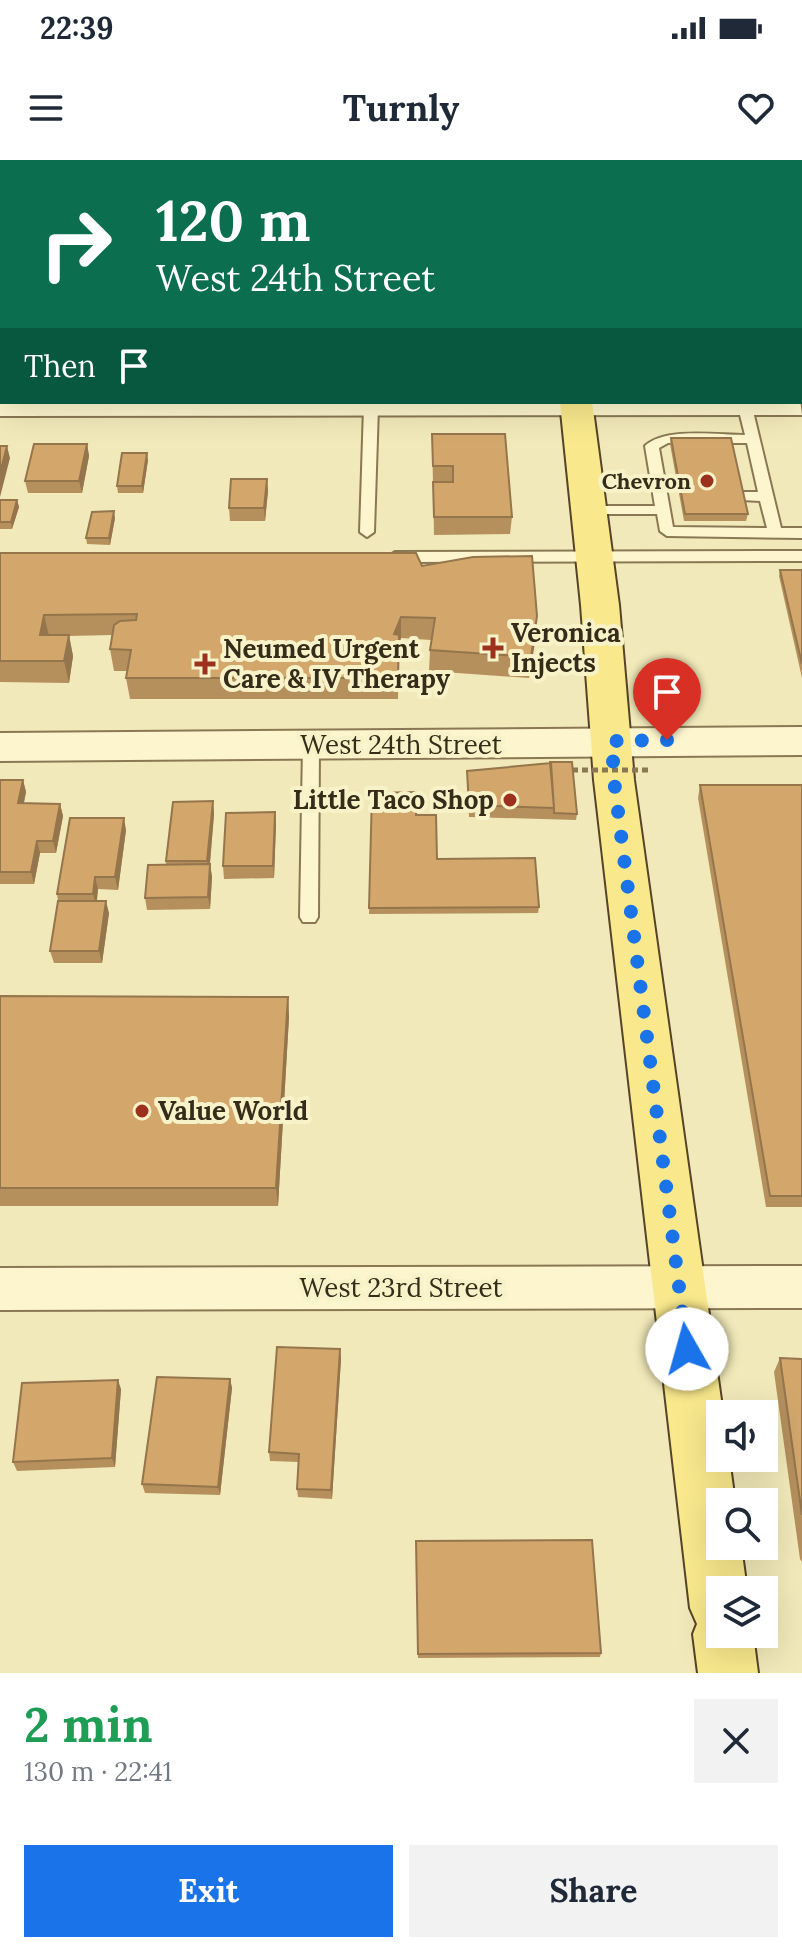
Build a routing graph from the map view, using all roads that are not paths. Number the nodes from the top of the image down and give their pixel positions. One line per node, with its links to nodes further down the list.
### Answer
1 (576, 404): 2 (street); 3 (street); 13 (main road)
2 (371, 407): 5 (street); 14 (lane)
3 (745, 407): 4 (street); 6 (lane)
4 (802, 407)
5 (0, 408)
6 (752, 439): 7 (lane); 11 (lane)
7 (656, 465): 8 (lane); 12 (lane)
8 (674, 465)
9 (679, 496): 12 (lane)
10 (741, 496): 11 (lane)
11 (767, 497): 15 (lane)
12 (662, 503): 13 (lane); 15 (lane)
13 (589, 510): 19 (main road)
14 (367, 532)
15 (775, 533): 16 (lane)
16 (802, 533)
17 (802, 556): 19 (lane)
18 (378, 557): 19 (lane)
19 (594, 557): 20 (main road)
20 (612, 741): 21 (street, West 24th Street); 22 (street, West 24th Street); 25 (main road)
21 (802, 741)
22 (311, 746): 23 (street, West 24th Street); 24 (lane)
23 (0, 747)
24 (309, 917)
25 (680, 1286): 26 (street, West 23rd Street); 27 (street, West 23rd Street); 28 (main road)
26 (802, 1287)
27 (0, 1289)
28 (716, 1576)
29 (740, 1648): 30 (main road)
30 (728, 1673)

